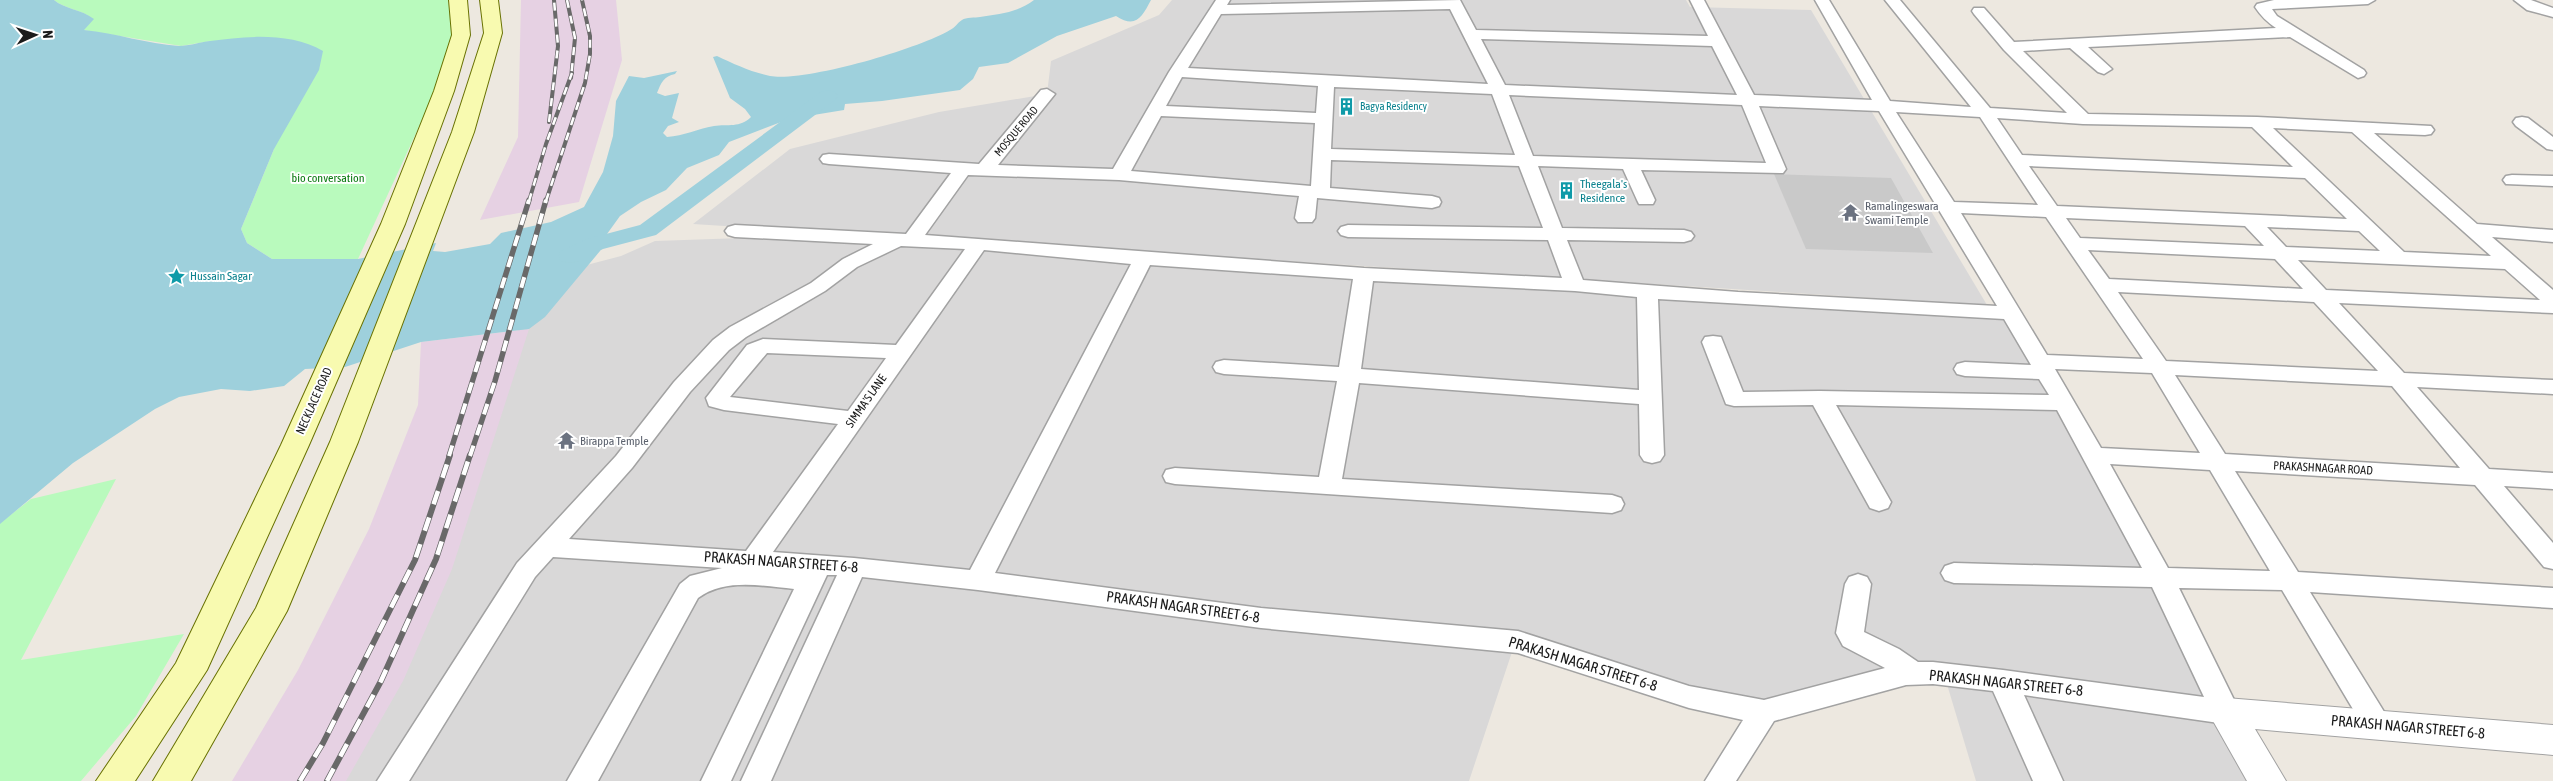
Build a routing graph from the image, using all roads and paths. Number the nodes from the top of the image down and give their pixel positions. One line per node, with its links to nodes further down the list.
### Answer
1 (1697, 0): 17 (street)
2 (1822, 0): 27 (street)
3 (1892, 0): 29 (street)
4 (2274, 0): 9 (street)
5 (2336, 0): 6 (street); 9 (street)
6 (2368, 0)
7 (2521, 0): 14 (street)
8 (1454, 2): 10 (street); 16 (street)
9 (2290, 2): 15 (street)
10 (1220, 5): 21 (street)
11 (489, 6): 12 (main road); 117 (main road)
12 (459, 8): 116 (main road, NECKLACE ROAD)
13 (1978, 11): 19 (street)
14 (2553, 13)
15 (2293, 32): 18 (street); 22 (street)
16 (1471, 34): 17 (street); 24 (street)
17 (1716, 41): 26 (street)
18 (2074, 42): 19 (street); 20 (street)
19 (2010, 47): 31 (street)
20 (2104, 68)
21 (1177, 72): 23 (street); 28 (street)
22 (2358, 72)
23 (1326, 82): 24 (street); 30 (street)
24 (1498, 88): 26 (street); 39 (street)
25 (1047, 94): 43 (street, MOSQUE ROAD)
26 (1748, 100): 27 (street); 41 (street)
27 (1884, 106): 29 (street); 51 (street)
28 (1157, 111): 30 (street); 45 (street)
29 (1986, 114): 31 (street); 40 (street)
30 (1323, 118): 37 (street)
31 (2083, 119): 32 (street)
32 (2257, 122): 34 (street); 44 (street)
33 (2522, 122): 36 (street)
34 (2357, 127): 35 (street); 56 (street)
35 (2425, 130)
36 (2553, 144)
37 (1321, 154): 39 (street); 48 (street)
38 (829, 160): 42 (street)
39 (1525, 160): 41 (street); 59 (street)
40 (2016, 160): 44 (street); 52 (street)
41 (1629, 163): 49 (street)
42 (963, 169): 43 (street); 62 (street)
43 (985, 169): 45 (street)
44 (2310, 173): 55 (street)
45 (1119, 175): 48 (street)
46 (2512, 180): 47 (street)
47 (2553, 181)
48 (1315, 193): 50 (street); 53 (street)
49 (1646, 200)
50 (1432, 202)
51 (1948, 207): 52 (street); 76 (street)
52 (2052, 212): 54 (street); 64 (street)
53 (1305, 218)
54 (2251, 222): 55 (street); 65 (street)
55 (2366, 226): 67 (street)
56 (2472, 229): 61 (street); 68 (street)
57 (735, 231): 62 (street)
58 (1348, 231): 59 (street)
59 (1553, 234): 60 (street); 70 (street)
60 (1684, 236)
61 (2553, 236)
62 (905, 240): 63 (street); 99 (street)
63 (979, 244): 66 (street); 78 (street, SIMMA'S LANE)
64 (2076, 244): 65 (street); 71 (street)
65 (2283, 253): 67 (street); 73 (street)
66 (1143, 259): 69 (street); 106 (street)
67 (2399, 259): 68 (street)
68 (2509, 263): 74 (street)
69 (1364, 274): 70 (street); 83 (street)
70 (1575, 285): 72 (street)
71 (2102, 285): 73 (street); 80 (street)
72 (1647, 292): 76 (street); 86 (street)
73 (2318, 294): 75 (street); 84 (street)
74 (2553, 301)
75 (2553, 307)
76 (2010, 313): 81 (street)
77 (1713, 342): 87 (street)
78 (901, 352): 89 (street, SIMMA'S LANE); 89 (street)
79 (1224, 366): 83 (street)
80 (2159, 366): 81 (street); 84 (street); 92 (street)
81 (2043, 367): 82 (street); 88 (street)
82 (1965, 369)
83 (1349, 375): 86 (street); 96 (street)
84 (2397, 378): 85 (street); 94 (street)
85 (2553, 387)
86 (1649, 398): 90 (street)
87 (1820, 398): 88 (street); 97 (street)
88 (2065, 403): 91 (street)
89 (854, 419): 100 (street, SIMMA'S LANE)
90 (1652, 455)
91 (2093, 455): 92 (street, PRAKASHNAGAR ROAD); 105 (street)
92 (2219, 462): 94 (street, PRAKASHNAGAR ROAD); 107 (street)
93 (1175, 476): 96 (street)
94 (2481, 478): 95 (street, PRAKASHNAGAR ROAD); 101 (street)
95 (2553, 481)
96 (1330, 486): 98 (street)
97 (1879, 502)
98 (1612, 504)
99 (546, 546): 100 (street, PRAKASH NAGAR STREET 6-8); 118 (street)
100 (754, 560): 103 (street, PRAKASH NAGAR STREET 6-8)
101 (2553, 560)
102 (854, 567): 103 (street, PRAKASH NAGAR STREET 6-8); 106 (street, PRAKASH NAGAR STREET 6-8); 121 (street)
103 (815, 572): 119 (street); 120 (street)
104 (1954, 572): 105 (street)
105 (2160, 577): 107 (street); 113 (street)
106 (978, 580): 112 (street, PRAKASH NAGAR STREET 6-8)
107 (2291, 581): 109 (street); 114 (street)
108 (1858, 584): 110 (street)
109 (2553, 598)
110 (1914, 674): 111 (street, PRAKASH NAGAR STREET 6-8); 112 (street, PRAKASH NAGAR STREET 6-8)
111 (2003, 681): 113 (street, PRAKASH NAGAR STREET 6-8); 123 (street)
112 (1764, 712): 122 (street)
113 (2226, 712): 114 (street, PRAKASH NAGAR STREET 6-8); 124 (street)
114 (2376, 723): 115 (street, PRAKASH NAGAR STREET 6-8)
115 (2553, 740)
116 (116, 781)
117 (172, 781)
118 (392, 781)
119 (582, 781)
120 (716, 781)
121 (756, 781)
122 (1720, 781)
123 (2048, 781)
124 (2267, 781)

